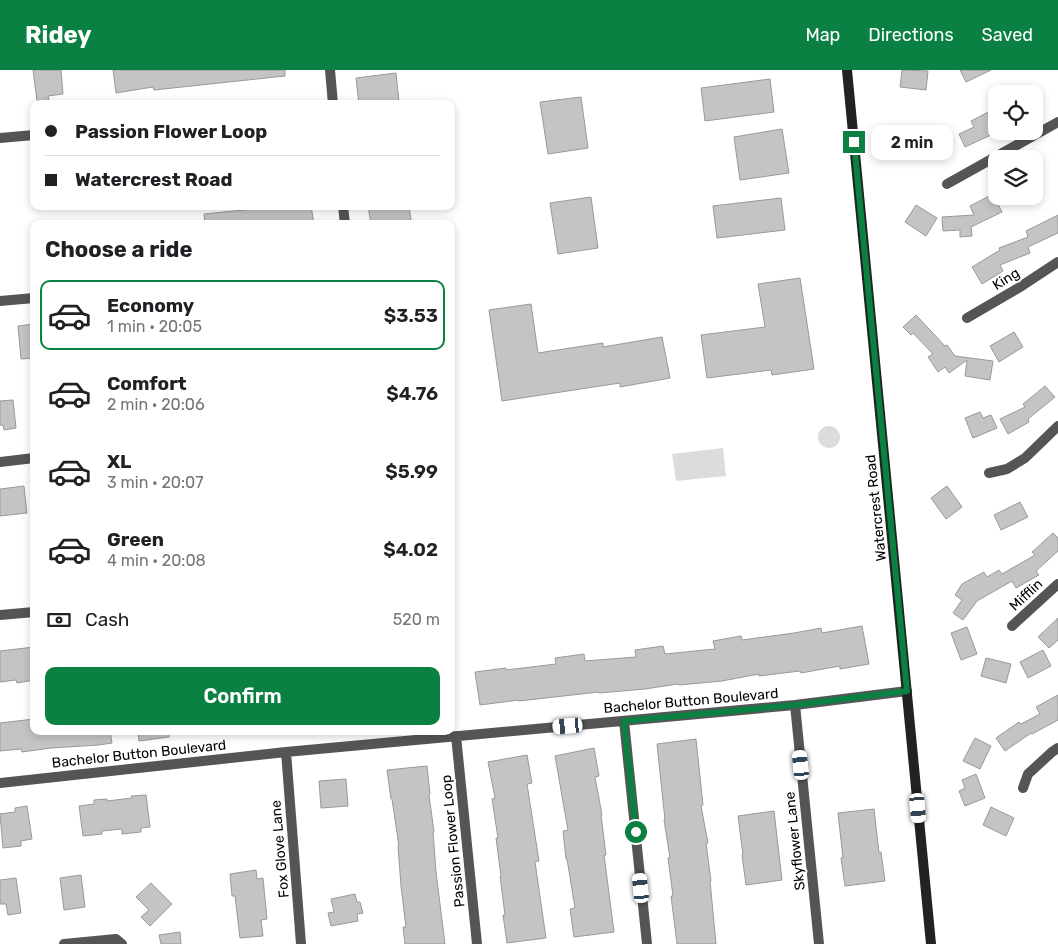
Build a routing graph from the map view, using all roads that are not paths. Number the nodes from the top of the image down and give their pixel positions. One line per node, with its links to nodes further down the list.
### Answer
1 (330, 70): 3 (street)
2 (847, 70): 20 (street, Watercrest Road)
3 (333, 100)
4 (1058, 122): 7 (street)
5 (30, 135): 6 (street)
6 (0, 138)
7 (947, 184)
8 (1058, 262): 11 (street, King)
9 (30, 298): 10 (street)
10 (0, 301)
11 (968, 318)
12 (1058, 426): 15 (street)
13 (30, 458): 14 (street)
14 (0, 462)
15 (988, 473)
16 (1058, 584): 19 (street, Mifflin)
17 (30, 612): 18 (street)
18 (0, 615)
19 (1012, 626)
20 (907, 691): 21 (street, Bachelor Button Boulevard); 36 (street, Watercrest Road)
21 (795, 705): 22 (street, Bachelor Button Boulevard); 35 (street, Skyflower Lane)
22 (624, 721): 24 (street, Bachelor Button Boulevard); 34 (street)
23 (389, 735): 25 (street)
24 (456, 736): 25 (street, Bachelor Button Boulevard); 33 (street, Passion Flower Loop)
25 (390, 742): 27 (street, Bachelor Button Boulevard)
26 (1058, 748): 29 (street)
27 (286, 752): 28 (street, Bachelor Button Boulevard); 32 (street, Fox Glove Lane)
28 (0, 783)
29 (1023, 788)
30 (64, 944): 31 (street)
31 (122, 944)
32 (301, 944)
33 (477, 944)
34 (647, 944)
35 (819, 944)
36 (931, 944)

